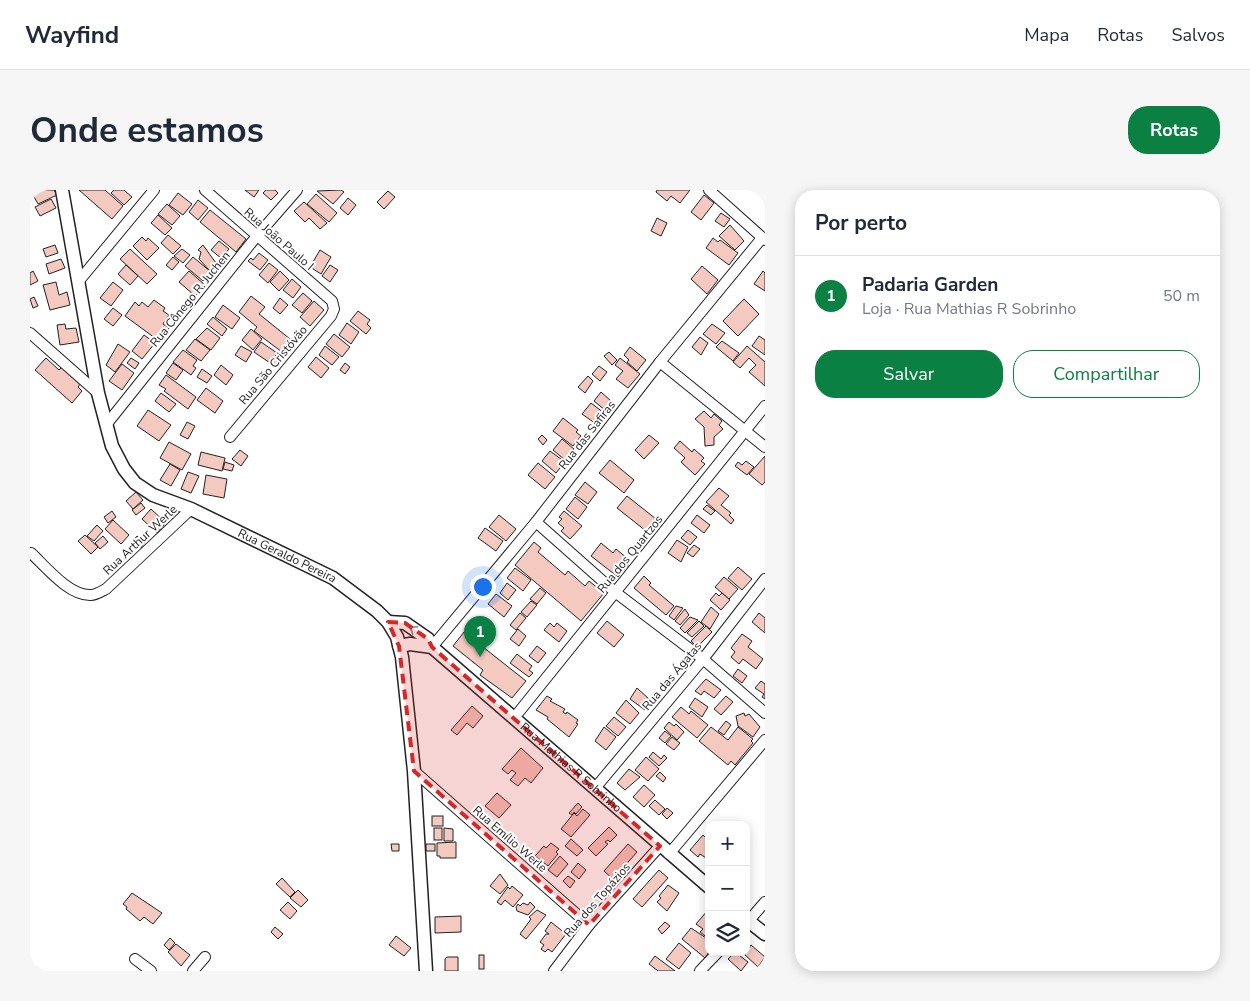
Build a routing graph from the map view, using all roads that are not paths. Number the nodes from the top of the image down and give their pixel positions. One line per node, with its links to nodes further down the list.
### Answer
1 (62, 190): 8 (main road, Rua Geraldo Pereira)
2 (154, 190): 8 (street)
3 (205, 190): 6 (street, Rua João Paulo I)
4 (297, 190): 6 (street, Rua Cônego R. Juchen)
5 (709, 190): 7 (street)
6 (256, 237): 9 (street, Rua João Paulo I); 14 (street, Rua Cônego R. Juchen)
7 (764, 239): 11 (street, Rua das Safiras)
8 (78, 282): 12 (main road, Rua Geraldo Pereira)
9 (334, 308): 16 (street, Rua São Cristóvão)
10 (30, 333): 12 (street)
11 (660, 362): 15 (street); 19 (street, Rua das Safiras)
12 (98, 394): 14 (main road, Rua Geraldo Pereira)
13 (765, 406): 15 (street, Rua dos Quartzos)
14 (106, 425): 18 (main road, Rua Geraldo Pereira)
15 (744, 430): 17 (street); 22 (street, Rua dos Quartzos)
16 (230, 437)
17 (765, 446)
18 (191, 509): 20 (street, Rua Arthur Werle); 23 (main road, Rua Geraldo Pereira)
19 (536, 522): 22 (street); 25 (street, Rua das Safiras)
20 (31, 553)
21 (765, 579): 26 (street, Rua das Ágatas)
22 (615, 592): 26 (street); 28 (street, Rua dos Quartzos)
23 (388, 622): 24 (main road, Rua Geraldo Pereira); 25 (main road, Rua Mathias R Sobrinho, one-way to 23)
24 (399, 646): 25 (main road); 30 (main road, Rua Geraldo Pereira)
25 (432, 646): 28 (main road, Rua Mathias R Sobrinho)
26 (703, 659): 27 (street); 31 (street, Rua das Ágatas)
27 (765, 713)
28 (514, 718): 31 (main road, Rua Mathias R Sobrinho)
29 (765, 740): 32 (street, Rua dos Topázios)
30 (414, 771): 37 (street, Rua Emílio Werle); 44 (main road, Rua Geraldo Pereira)
31 (596, 788): 32 (main road, Rua Mathias R Sobrinho)
32 (664, 850): 33 (main road, Rua Mathias R Sobrinho); 37 (street, Rua dos Topázios)
33 (705, 884)
34 (765, 902): 35 (street)
35 (750, 918)
36 (750, 923): 38 (main road)
37 (589, 926): 45 (street, Rua dos Topázios)
38 (765, 934)
39 (714, 956): 46 (street)
40 (205, 957): 43 (street)
41 (135, 959): 42 (street)
42 (151, 971)
43 (193, 971)
44 (426, 971)
45 (554, 971)
46 (700, 971)

